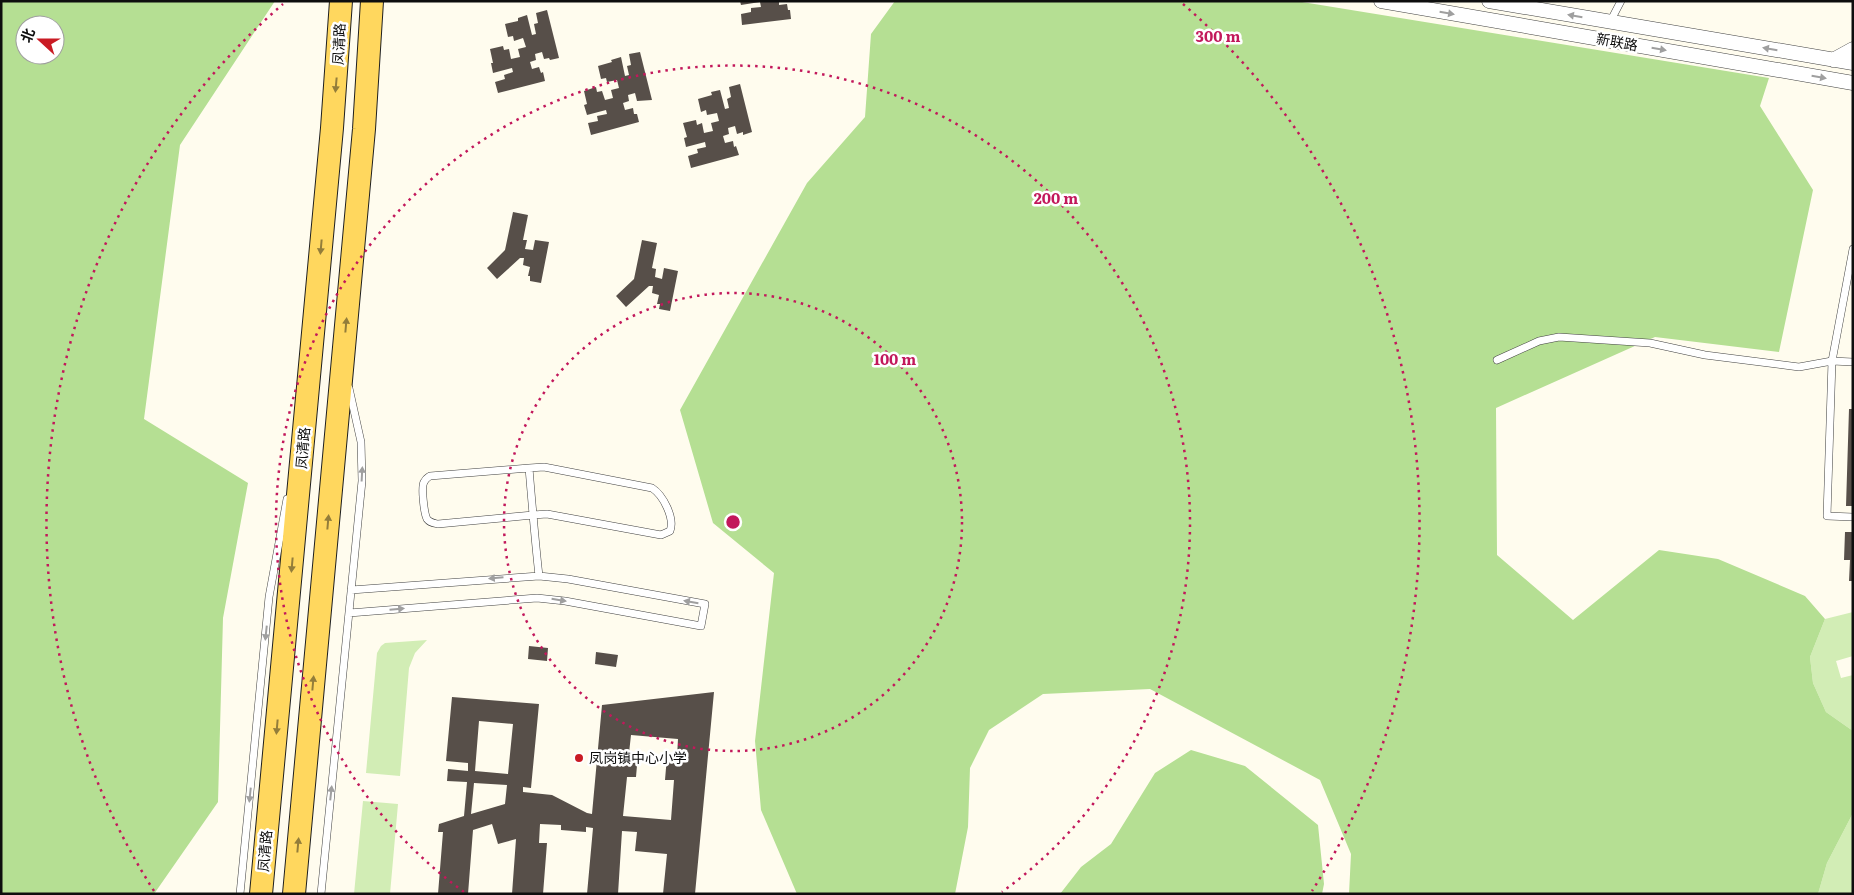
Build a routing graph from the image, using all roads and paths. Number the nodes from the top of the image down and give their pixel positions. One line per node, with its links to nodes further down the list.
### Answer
1 (341, 1): 16 (main road, 凤清路, one-way to 16)
2 (372, 1): 14 (main road, one-way to 2)
3 (1382, 1): 10 (street, 新联路, one-way to 10)
4 (1489, 1): 6 (street, 新联路, one-way to 4)
5 (1620, 1): 6 (lane)
6 (1610, 22): 8 (street, 新联路, one-way to 6)
7 (1853, 49): 8 (street)
8 (1833, 60): 9 (street, 新联路)
9 (1853, 63)
10 (1853, 83)
11 (1853, 248): 13 (lane)
12 (1497, 360): 13 (lane)
13 (1832, 361): 15 (lane); 21 (lane)
14 (342, 362): 23 (lane, one-way to 14); 27 (main road, one-way to 14)
15 (1853, 362)
16 (309, 378): 18 (lane); 26 (main road, 凤清路, one-way to 26)
17 (529, 468): 20 (lane); 20 (lane); 20 (lane)
18 (292, 473)
19 (288, 492): 25 (lane, one-way to 25)
20 (533, 514): 22 (lane)
21 (1853, 517)
22 (539, 576): 23 (lane, one-way to 23); 24 (lane, one-way to 22)
23 (351, 590): 24 (lane)
24 (349, 613): 28 (lane, one-way to 24)
25 (240, 894)
26 (261, 894)
27 (294, 894)
28 (321, 894)

